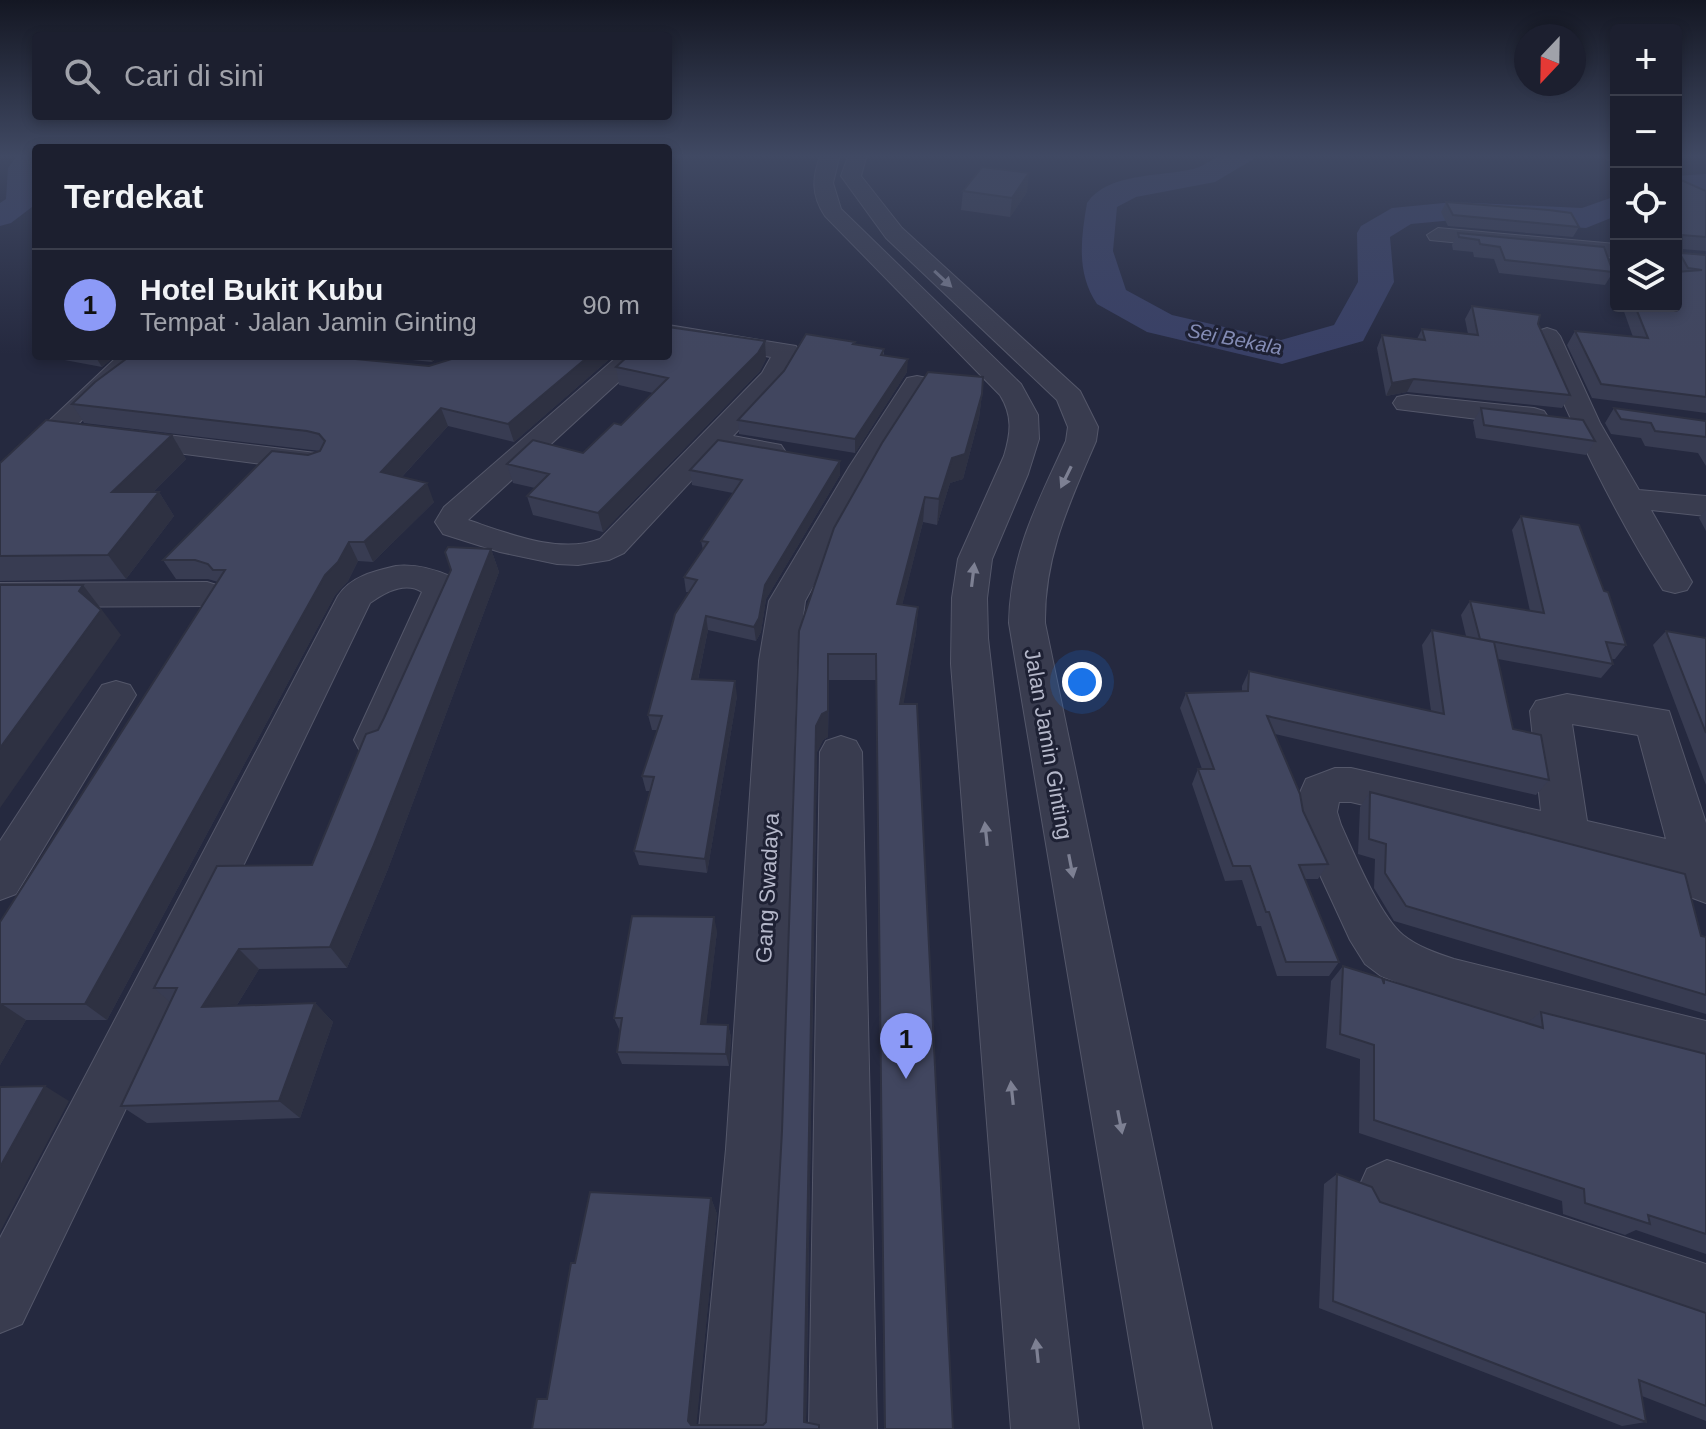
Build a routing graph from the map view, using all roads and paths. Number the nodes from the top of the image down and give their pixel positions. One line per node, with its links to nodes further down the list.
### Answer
1 (841, 221): 34 (street, one-way to 1)
2 (884, 221): 35 (street, Jalan Jamin Ginting, one-way to 35)
3 (1438, 235): 4 (street)
4 (1610, 250)
5 (672, 334): 13 (street)
6 (1547, 336): 11 (street)
7 (129, 360): 12 (street)
8 (629, 360): 13 (street)
9 (917, 384): 32 (street, Gang Swadaya)
10 (1407, 403): 11 (street)
11 (1592, 415): 17 (street)
12 (54, 431): 15 (street); 16 (street)
13 (712, 441): 14 (street)
14 (803, 457)
15 (316, 462)
16 (0, 484)
17 (1626, 498): 18 (street); 19 (street)
18 (1706, 506)
19 (1675, 582)
20 (207, 594): 21 (street)
21 (0, 595)
22 (116, 695): 27 (street)
23 (374, 740): 31 (street)
24 (841, 752): 33 (street)
25 (1566, 832): 26 (street); 26 (street); 28 (street)
26 (1701, 874)
27 (0, 880)
28 (1706, 1047)
29 (1387, 1189): 30 (street)
30 (1706, 1295)
31 (0, 1302)
32 (733, 1429)
33 (843, 1429)
34 (1045, 1429)
35 (1178, 1429)

